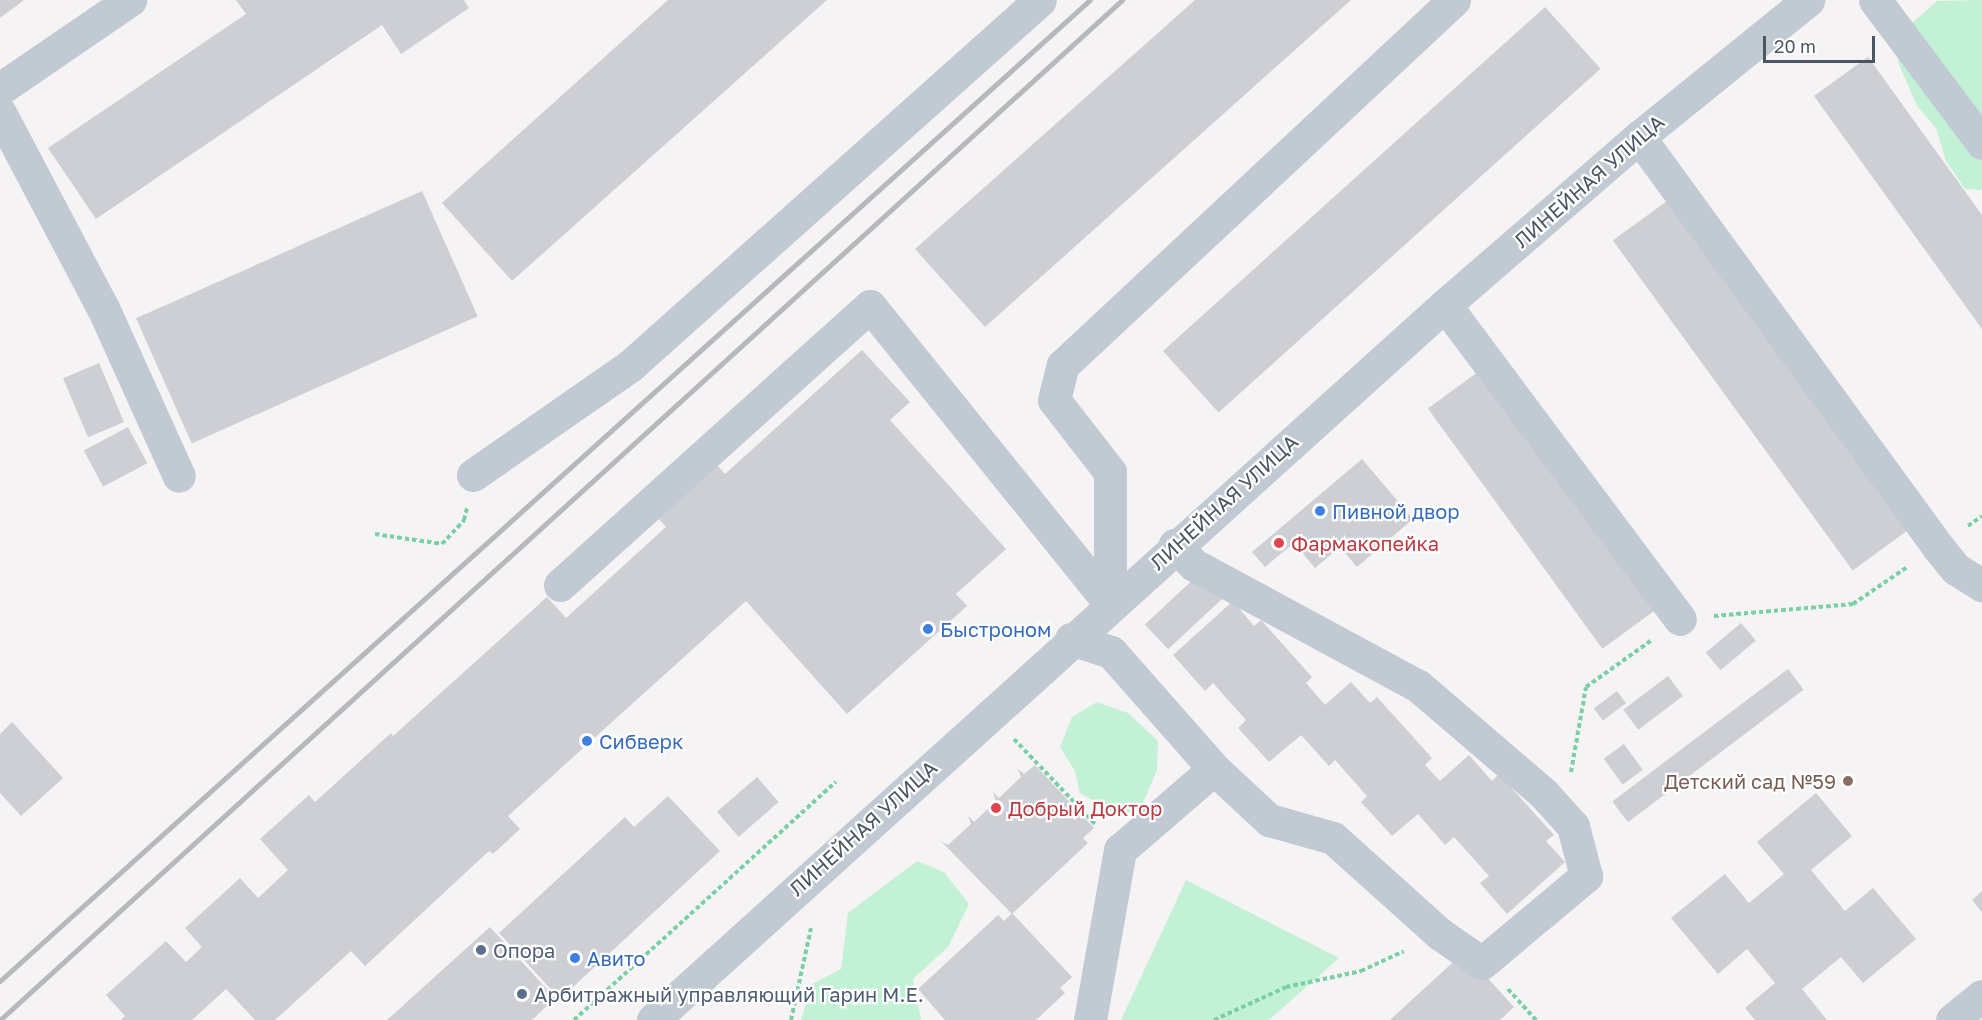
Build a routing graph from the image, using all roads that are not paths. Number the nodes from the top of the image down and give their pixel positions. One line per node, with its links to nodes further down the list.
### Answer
1 (130, 0): 6 (street)
2 (1040, 0): 11 (street)
3 (1454, 0): 16 (street)
4 (1808, 0): 8 (street, ЛИНЕЙНАЯ УЛИЦА)
5 (1875, 0): 9 (street)
6 (0, 89)
7 (0, 112): 12 (street)
8 (1639, 137): 10 (street, ЛИНЕЙНАЯ УЛИЦА); 15 (street)
9 (1982, 143)
10 (1445, 305): 13 (street, ЛИНЕЙНАЯ УЛИЦА); 17 (street)
11 (473, 475)
12 (179, 476)
13 (1175, 545): 16 (street, ЛИНЕЙНАЯ УЛИЦА); 19 (street)
14 (560, 585): 16 (street)
15 (1982, 585)
16 (1110, 603): 18 (street, ЛИНЕЙНАЯ УЛИЦА)
17 (1680, 619)
18 (1071, 639): 19 (street); 21 (street, ЛИНЕЙНАЯ УЛИЦА)
19 (1215, 769): 22 (street)
20 (1982, 996): 23 (street)
21 (653, 1020)
22 (1090, 1020)
23 (1952, 1020)

